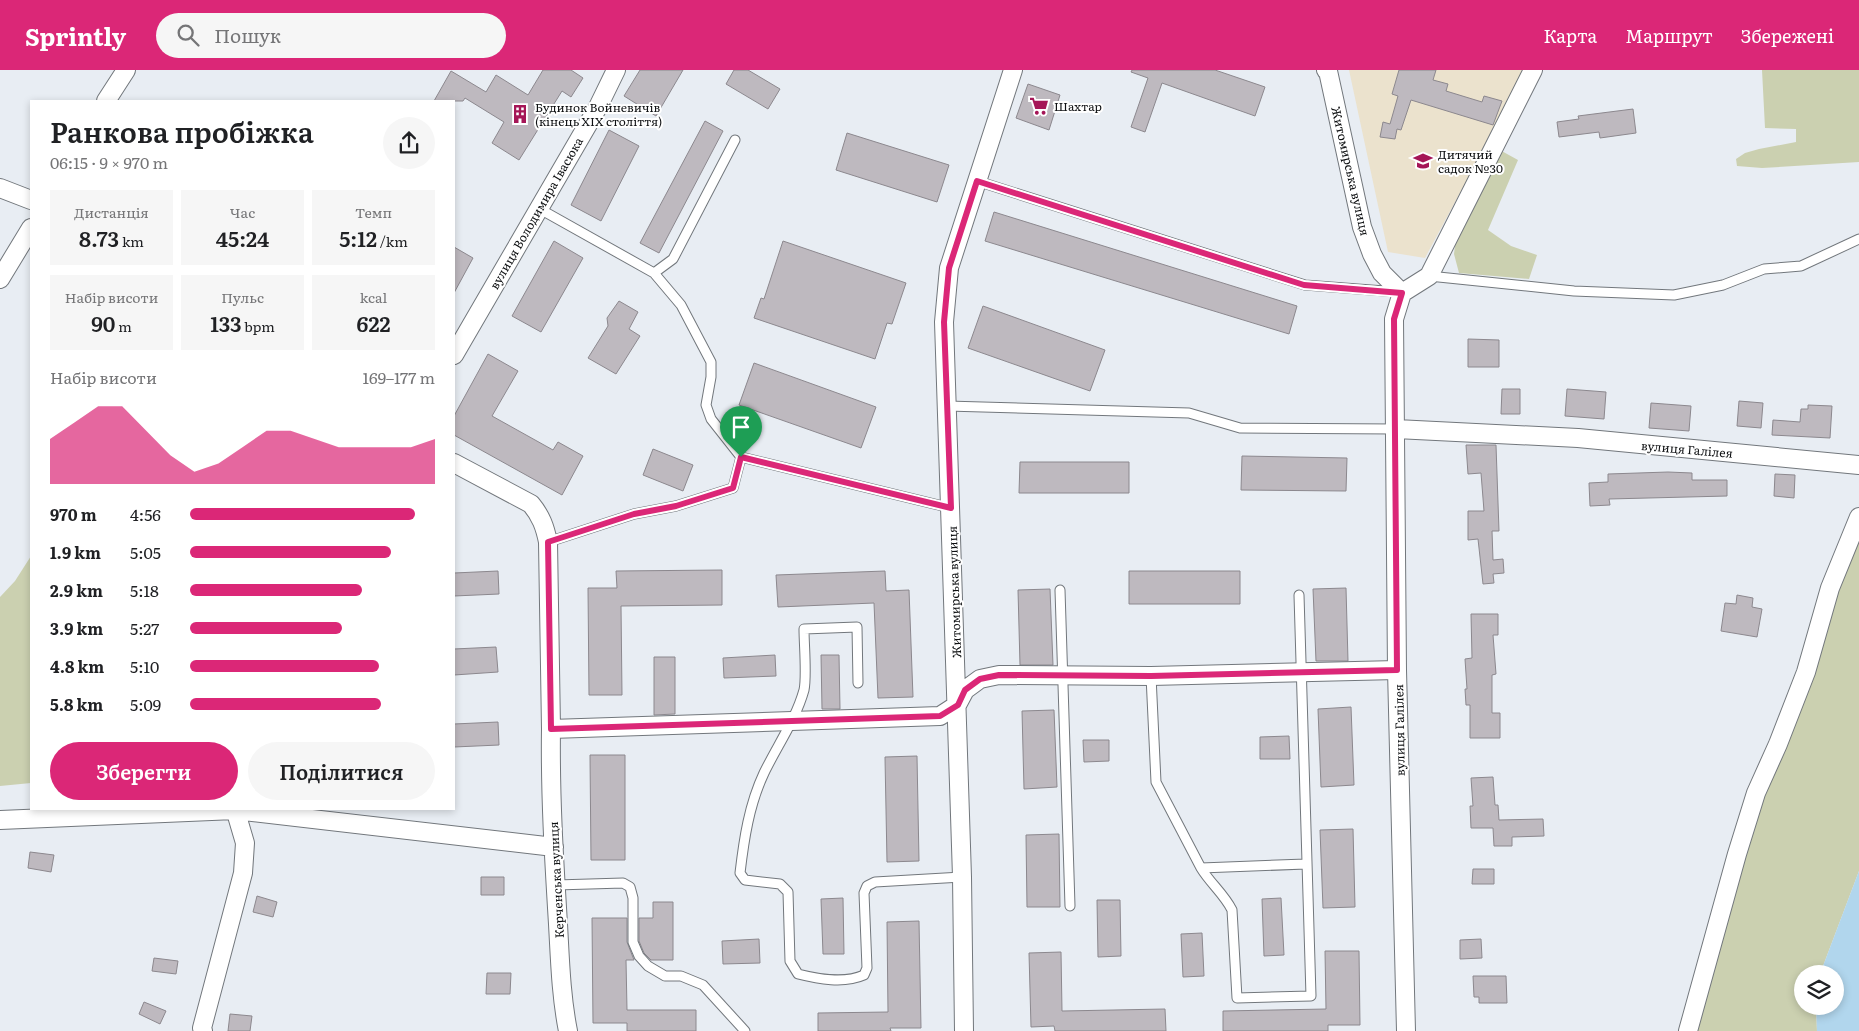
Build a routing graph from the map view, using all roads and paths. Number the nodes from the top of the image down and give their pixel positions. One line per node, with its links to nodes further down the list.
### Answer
1 (126, 70): 6 (street)
2 (616, 70): 11 (street, вулиця Володимира Івасюка)
3 (1013, 70): 8 (street, Житомирська вулиця)
4 (1326, 70): 17 (street, Житомирська вулиця)
5 (1533, 70): 15 (street)
6 (107, 100)
7 (735, 140): 14 (lane)
8 (977, 181): 17 (lane); 19 (street, Житомирська вулиця)
9 (0, 188): 10 (street)
10 (30, 200)
11 (538, 208): 14 (lane); 18 (street, вулиця Володимира Івасюка)
12 (30, 230): 16 (street)
13 (1859, 239): 15 (lane)
14 (654, 273): 21 (lane)
15 (1429, 276): 17 (street)
16 (0, 279)
17 (1402, 293): 20 (street, вулиця Галілея)
18 (455, 353)
19 (947, 406): 20 (lane); 24 (street, Житомирська вулиця)
20 (1396, 429): 23 (street, вулиця Галілея); 29 (street, вулиця Галілея)
21 (741, 457): 24 (lane); 26 (lane)
22 (455, 464): 26 (street)
23 (1859, 465)
24 (951, 508): 34 (street, Житомирська вулиця)
25 (1859, 517): 52 (street)
26 (548, 542): 36 (street)
27 (1060, 590): 31 (lane)
28 (1299, 595): 30 (lane)
29 (1397, 670): 30 (street); 51 (street, вулиця Галілея)
30 (1301, 672): 32 (street); 42 (lane)
31 (1062, 675): 32 (street); 34 (street); 46 (lane)
32 (1151, 676): 43 (lane)
33 (858, 684): 35 (lane)
34 (958, 705): 35 (street); 44 (street, Житомирська вулиця)
35 (791, 721): 36 (street); 44 (lane)
36 (551, 729): 41 (street, Керченська вулиця)
37 (213, 810): 40 (street)
38 (234, 810): 47 (street)
39 (243, 810): 41 (street)
40 (0, 820)
41 (554, 846): 45 (street, Керченська вулиця)
42 (1306, 864): 43 (lane); 43 (lane)
43 (1201, 868)
44 (962, 877): 50 (street, Житомирська вулиця)
45 (556, 885): 48 (street, Керченська вулиця); 49 (lane)
46 (1070, 906)
47 (203, 1031)
48 (568, 1031)
49 (745, 1031)
50 (964, 1031)
51 (1406, 1031)
52 (1688, 1031)

